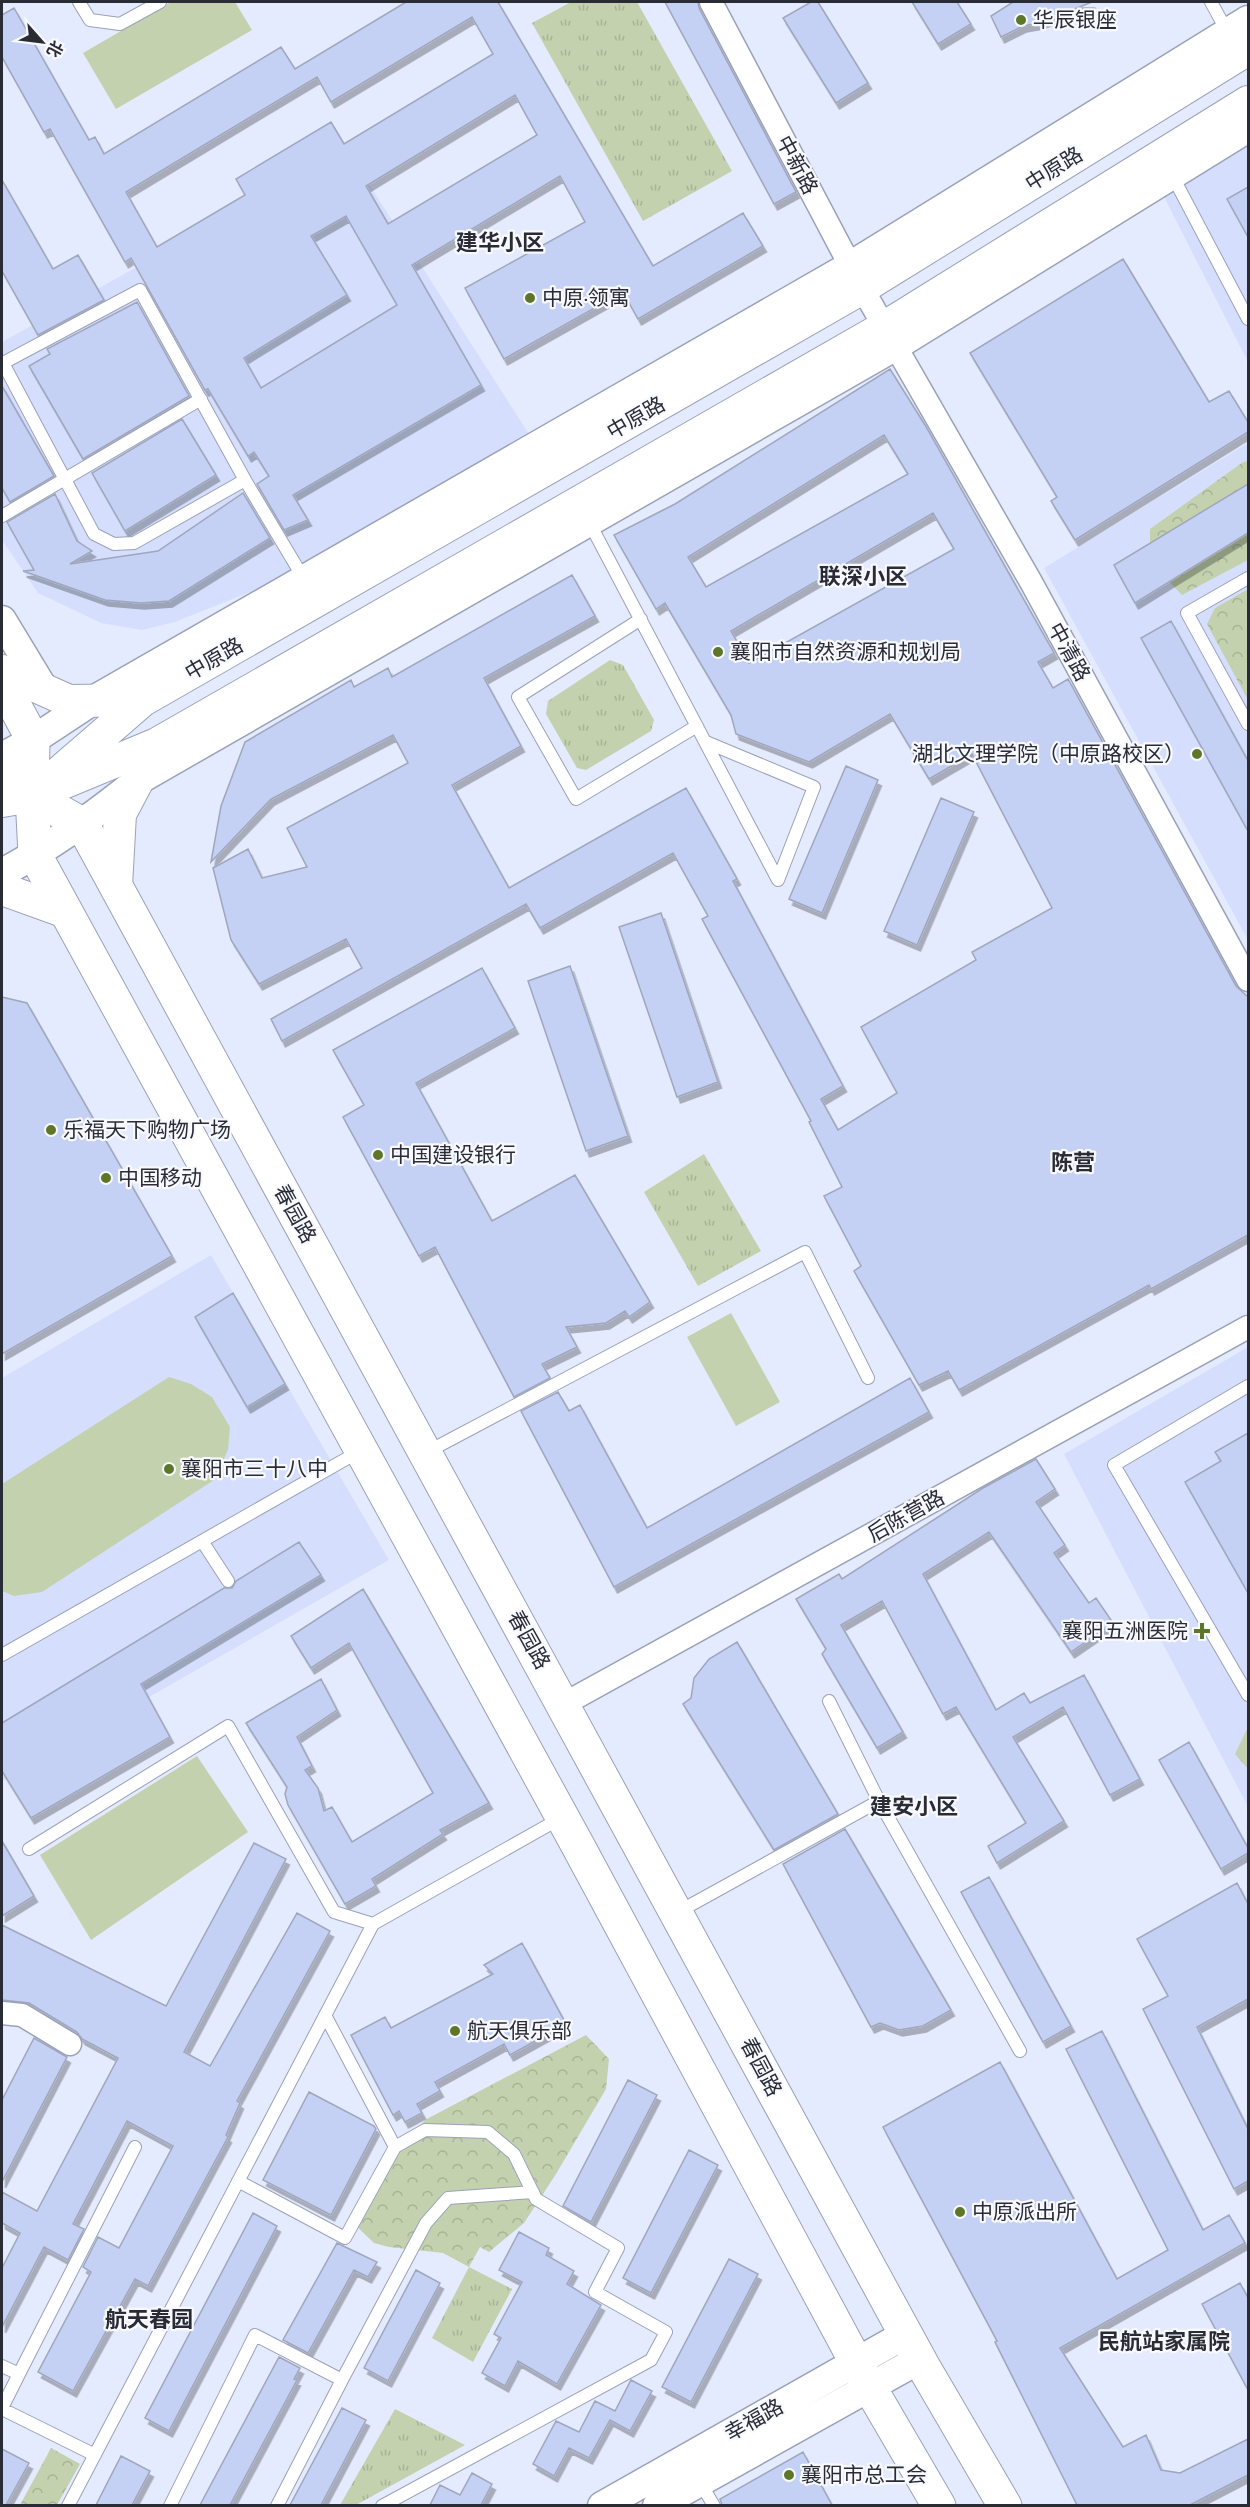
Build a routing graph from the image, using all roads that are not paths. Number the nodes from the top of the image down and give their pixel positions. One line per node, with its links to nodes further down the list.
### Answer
1 (79, 2): 2 (lane)
2 (160, 2)
3 (711, 2): 9 (street, 中新路)
4 (1211, 2): 5 (lane)
5 (1242, 34): 9 (main road, 中原路)
6 (1248, 102): 12 (main road, 中原路)
7 (1248, 128): 8 (street)
8 (1172, 175): 10 (lane); 12 (street)
9 (856, 277): 12 (street, 中新路); 19 (street); 25 (main road, 中原路)
10 (1244, 299): 11 (lane)
11 (1248, 319)
12 (890, 337): 17 (street); 31 (main road, 中原路); 43 (street, 中清路)
13 (201, 399): 14 (lane); 14 (lane); 15 (lane)
14 (65, 479): 15 (lane); 16 (lane)
15 (245, 480): 19 (lane)
16 (2, 516)
17 (590, 522): 20 (lane); 34 (street)
18 (1248, 578): 27 (lane)
19 (304, 579): 26 (street)
20 (641, 619): 28 (lane); 28 (lane)
21 (2, 620): 24 (street)
22 (2, 671): 24 (main road)
23 (2, 682): 29 (main road)
24 (45, 691): 26 (main road)
25 (143, 700): 26 (main road); 35 (main road, 中原路)
26 (92, 701): 29 (street)
27 (1248, 724)
28 (697, 726): 30 (lane)
29 (33, 740): 32 (street); 35 (main road)
30 (706, 742): 30 (lane)
31 (157, 744): 34 (main road); 35 (main road, 中原路)
32 (2, 757)
33 (2, 775): 35 (main road)
34 (137, 781): 37 (street); 40 (main road)
35 (17, 798): 36 (main road, 中原路); 37 (main road); 38 (main road)
36 (2, 820)
37 (82, 824): 38 (street); 40 (main road, 春园路)
38 (35, 855): 39 (street); 42 (main road)
39 (2, 873)
40 (116, 886): 48 (main road, 春园路)
41 (2, 889): 42 (main road)
42 (66, 912): 47 (main road)
43 (1248, 980)
44 (1248, 1327): 54 (street, 后陈营路)
45 (868, 1378): 48 (lane)
46 (1248, 1386): 52 (lane)
47 (361, 1450): 49 (lane); 56 (main road)
48 (426, 1453): 54 (main road, 春园路)
49 (202, 1541): 50 (lane); 51 (lane)
50 (228, 1581)
51 (2, 1655)
52 (1248, 1695)
53 (829, 1701): 55 (lane)
54 (564, 1704): 58 (main road, 春园路)
55 (879, 1801): 58 (lane); 63 (lane)
56 (562, 1817): 59 (lane); 71 (main road)
57 (28, 1849): 59 (lane)
58 (678, 1912): 68 (main road, 春园路)
59 (373, 1924): 61 (lane)
60 (2, 2013): 62 (street)
61 (325, 2015): 65 (lane); 66 (lane)
62 (70, 2044)
63 (1020, 2051)
64 (135, 2147): 70 (lane)
65 (394, 2147): 66 (lane); 67 (lane)
66 (238, 2181): 74 (lane)
67 (533, 2192): 72 (lane); 79 (lane)
68 (913, 2346): 71 (street, 幸福路); 84 (main road, 春园路)
69 (2, 2366): 70 (lane)
70 (19, 2374): 73 (lane)
71 (863, 2374): 75 (street, 幸福路); 80 (street, 幸福路); 83 (main road)
72 (342, 2380): 77 (lane); 78 (lane)
73 (2, 2408): 74 (lane)
74 (95, 2455): 76 (lane)
75 (700, 2481): 81 (street, 幸福路); 82 (lane)
76 (69, 2505)
77 (170, 2505)
78 (277, 2505)
79 (382, 2505)
80 (602, 2505)
81 (657, 2505)
82 (714, 2505)
83 (939, 2505)
84 (1005, 2505)

